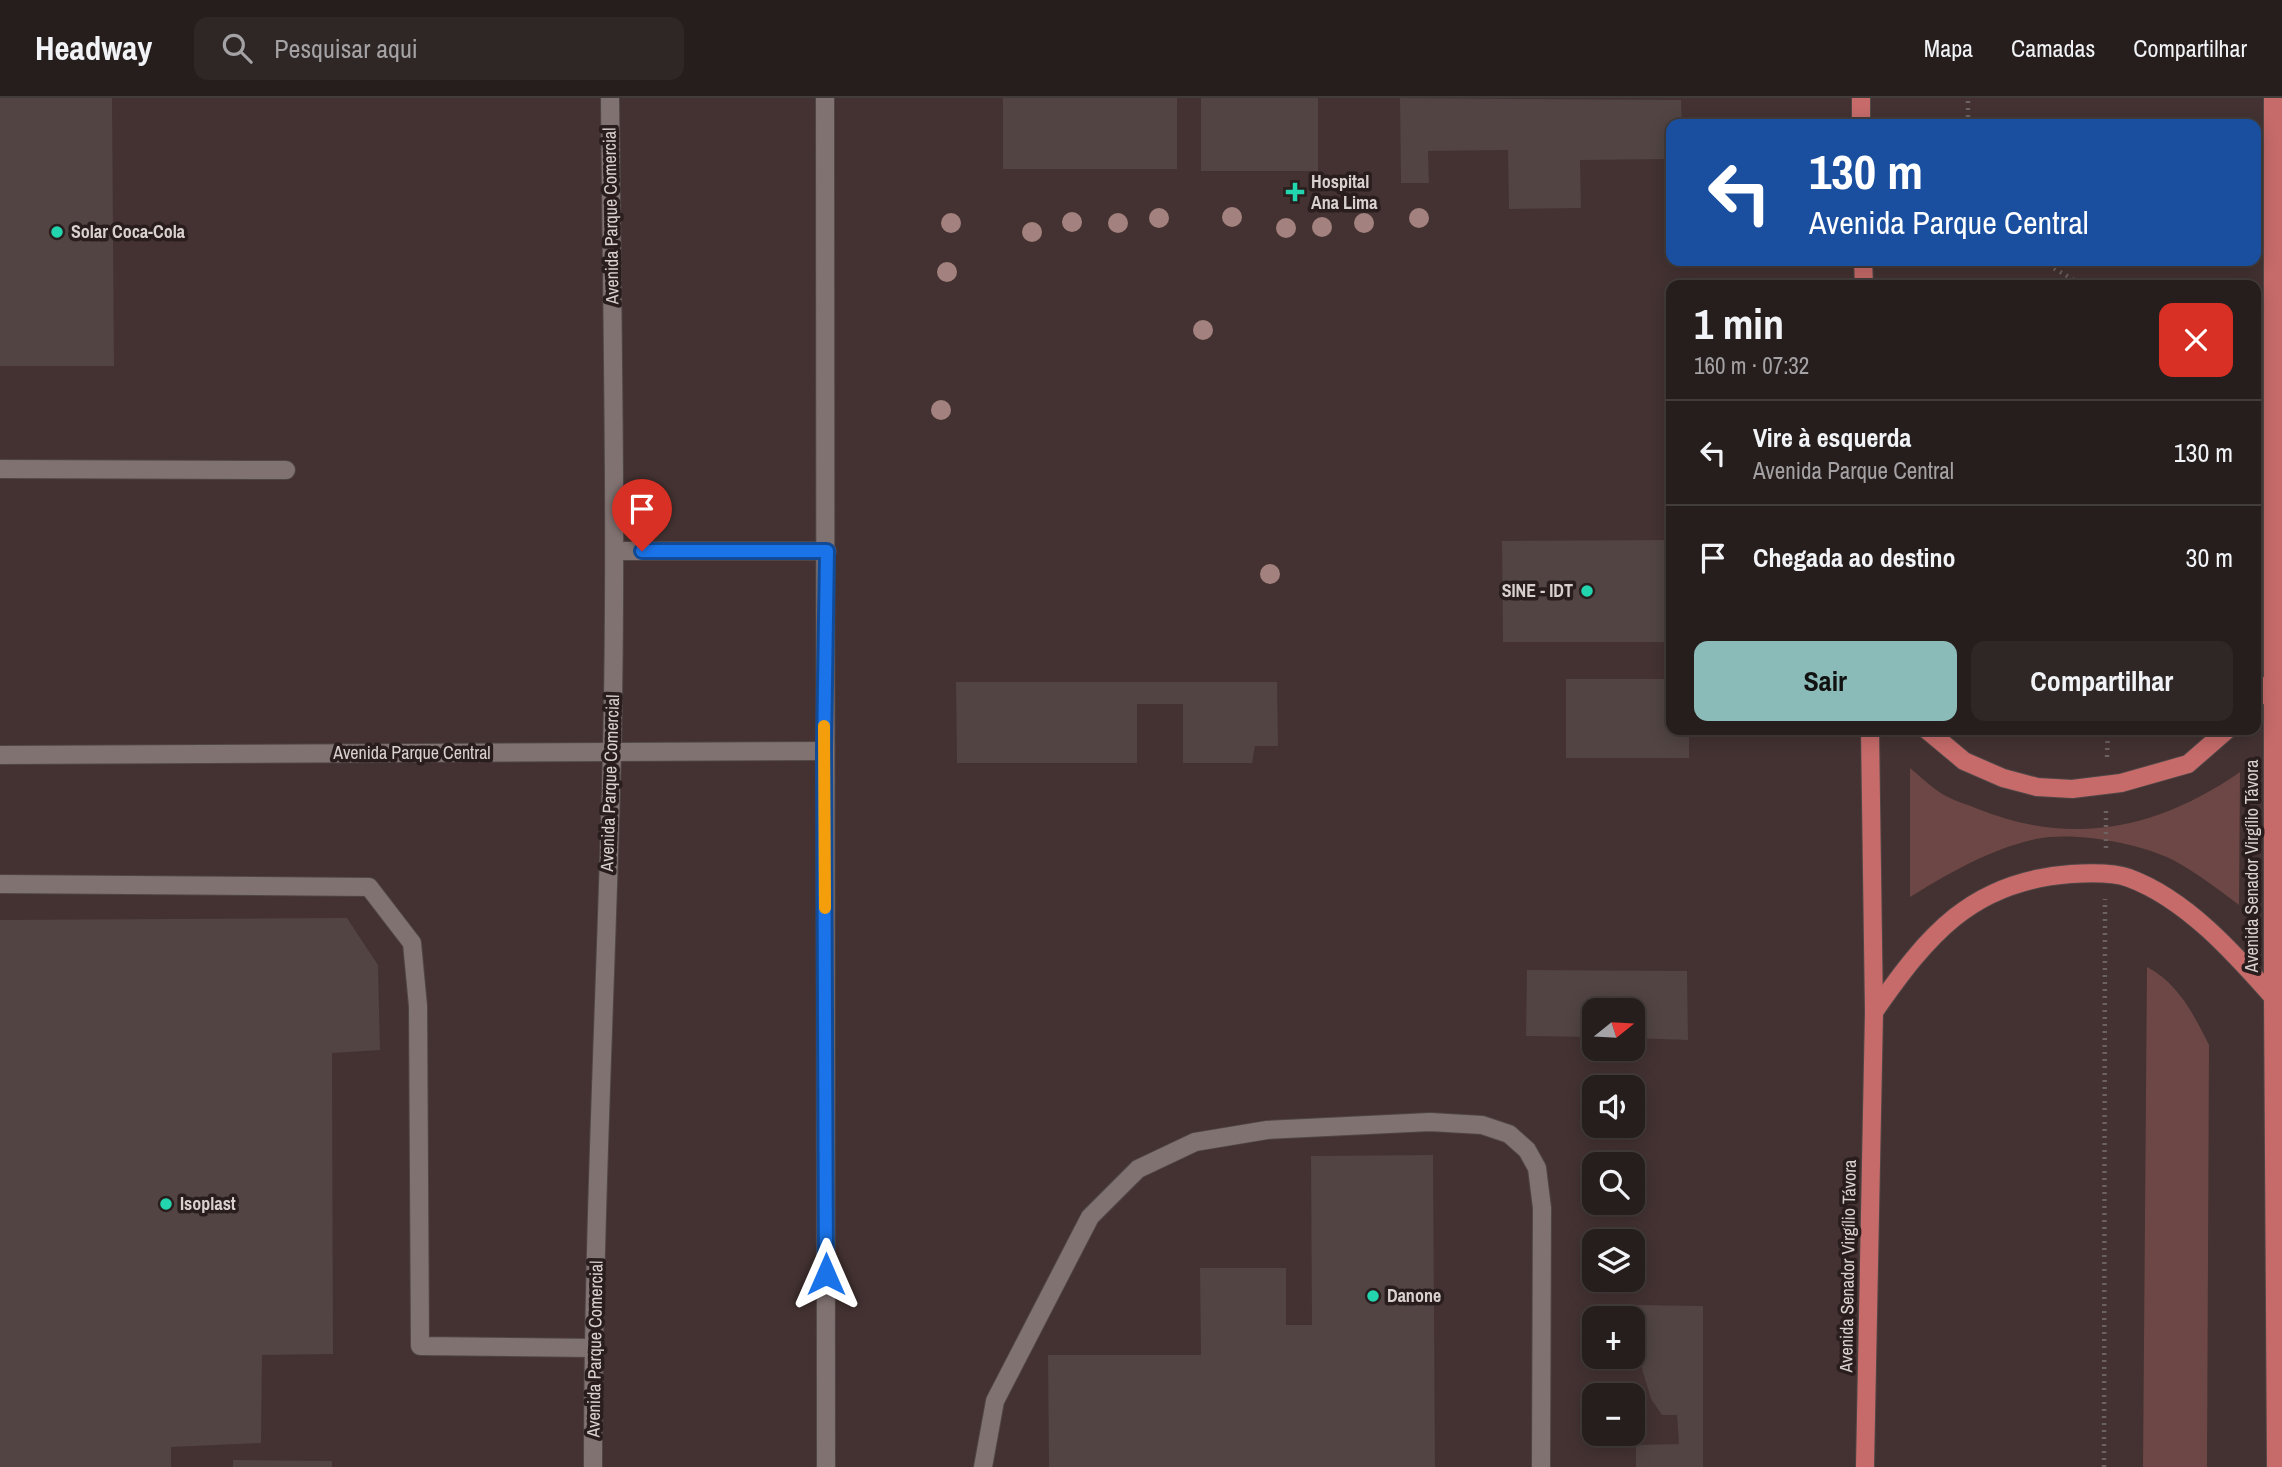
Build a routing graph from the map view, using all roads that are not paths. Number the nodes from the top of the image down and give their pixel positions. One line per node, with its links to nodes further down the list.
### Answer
1 (610, 98): 8 (street, Avenida Parque Comercial)
2 (825, 98): 9 (street)
3 (1861, 98): 5 (main road)
4 (2273, 98): 10 (main road, Avenida Senador Virgílio Távora)
5 (1861, 119)
6 (0, 469): 7 (street)
7 (286, 470)
8 (615, 551): 9 (street); 15 (street, Avenida Parque Comercial)
9 (827, 551): 16 (street)
10 (2273, 680): 11 (main road); 19 (main road, Avenida Senador Virgílio Távora)
11 (2261, 693)
12 (1870, 735): 20 (main road, Avenida Senador Virgílio Távora)
13 (1933, 735): 14 (main road)
14 (2221, 735)
15 (612, 751): 16 (street, Avenida Parque Central); 17 (street, Avenida Parque Central); 21 (street, Avenida Parque Comercial)
16 (824, 751): 24 (street)
17 (0, 755)
18 (0, 884): 21 (street)
19 (2273, 997): 20 (main road); 22 (main road, Avenida Senador Virgílio Távora)
20 (1874, 1012): 27 (main road, Avenida Senador Virgílio Távora)
21 (593, 1348): 23 (street, Avenida Parque Comercial)
22 (2278, 1456)
23 (593, 1467)
24 (826, 1467)
25 (983, 1467): 26 (street)
26 (1541, 1467)
27 (1864, 1467)

